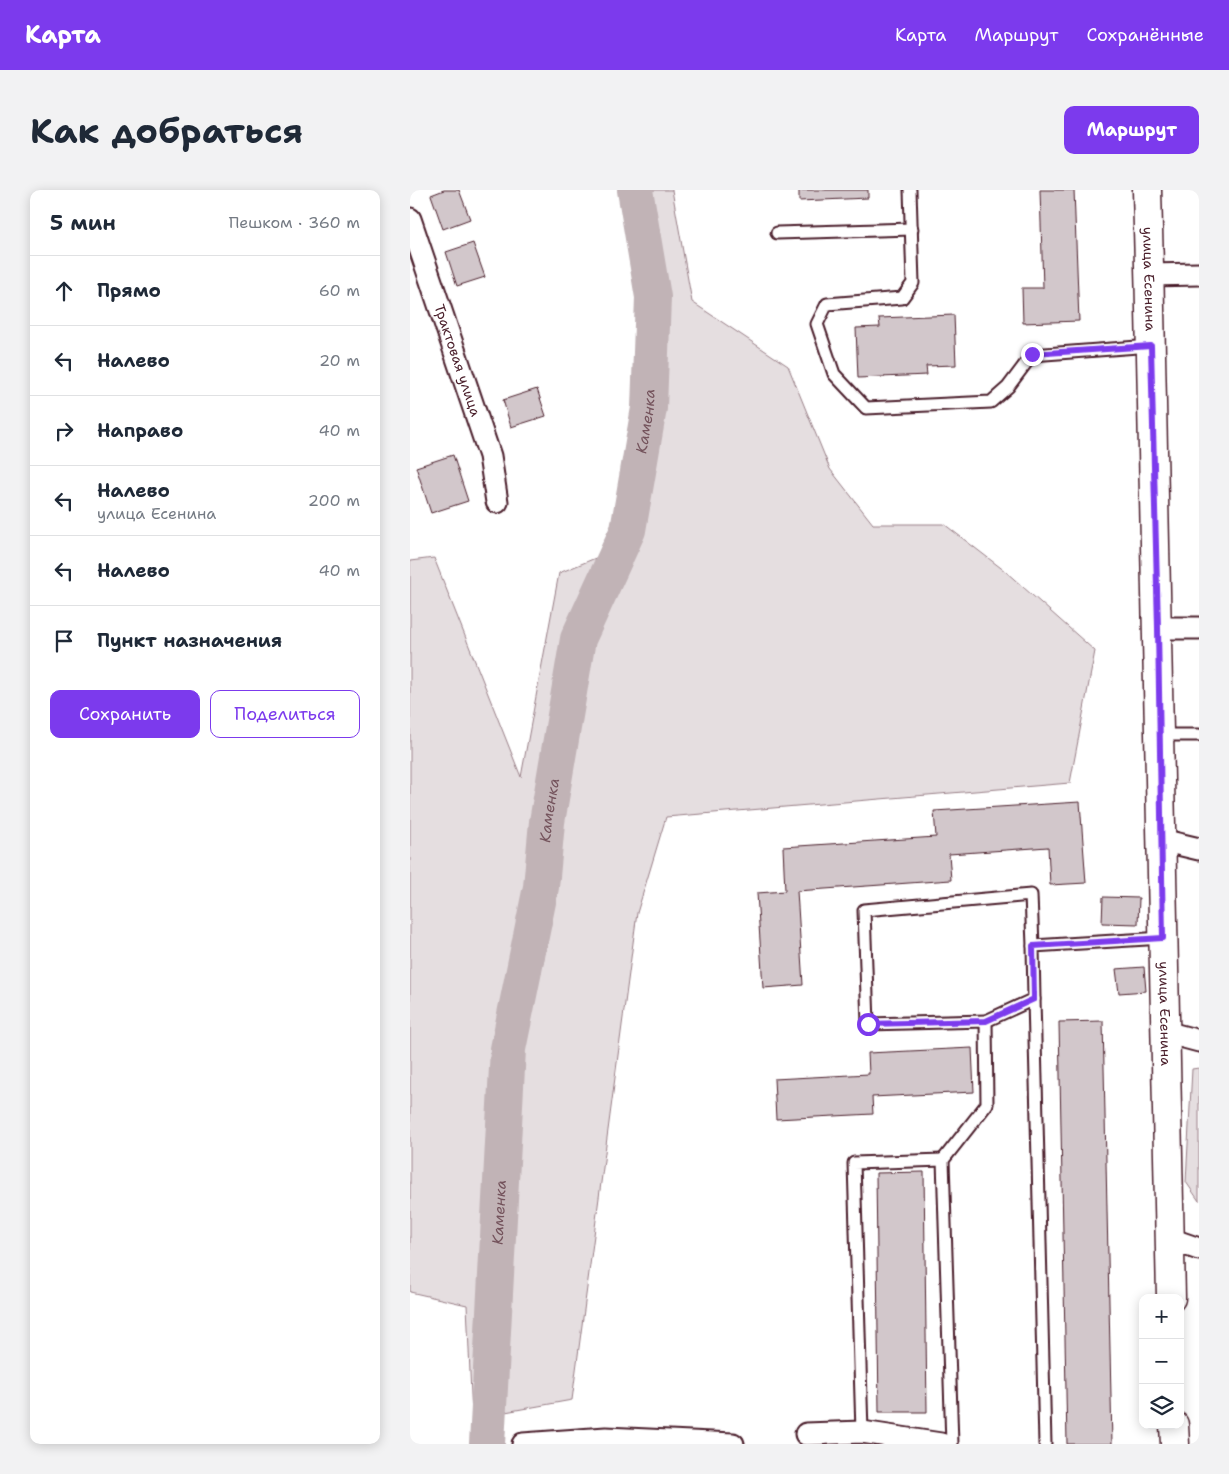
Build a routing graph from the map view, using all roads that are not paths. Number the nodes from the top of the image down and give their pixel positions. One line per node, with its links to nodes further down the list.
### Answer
1 (910, 190): 4 (lane)
2 (1147, 190): 7 (street, улица Есенина)
3 (410, 219): 9 (street, Трактовая улица)
4 (912, 229): 5 (lane); 8 (lane)
5 (777, 234)
6 (1199, 274): 7 (street)
7 (1150, 275): 8 (street, улица Есенина)
8 (1151, 346): 10 (street, улица Есенина)
9 (497, 502)
10 (1158, 628): 11 (street); 12 (street, улица Есенина)
11 (1199, 628)
12 (1160, 735): 13 (lane); 14 (street, улица Есенина)
13 (1199, 735)
14 (1160, 840): 15 (street); 16 (street, улица Есенина)
15 (1199, 849)
16 (1163, 938): 17 (lane); 20 (street, улица Есенина)
17 (1033, 946): 18 (lane); 19 (lane)
18 (1034, 999): 19 (lane); 33 (lane)
19 (986, 1021): 22 (lane)
20 (1165, 1032): 21 (street); 23 (street, улица Есенина)
21 (1199, 1041)
22 (943, 1160): 27 (lane); 32 (lane)
23 (1170, 1239): 24 (street); 25 (street, улица Есенина)
24 (1199, 1249)
25 (1171, 1294)
26 (1174, 1429): 34 (street)
27 (862, 1432): 28 (street); 31 (street)
28 (806, 1434)
29 (534, 1444): 30 (street)
30 (733, 1444)
31 (941, 1444)
32 (952, 1444)
33 (1045, 1444)
34 (1175, 1444)

